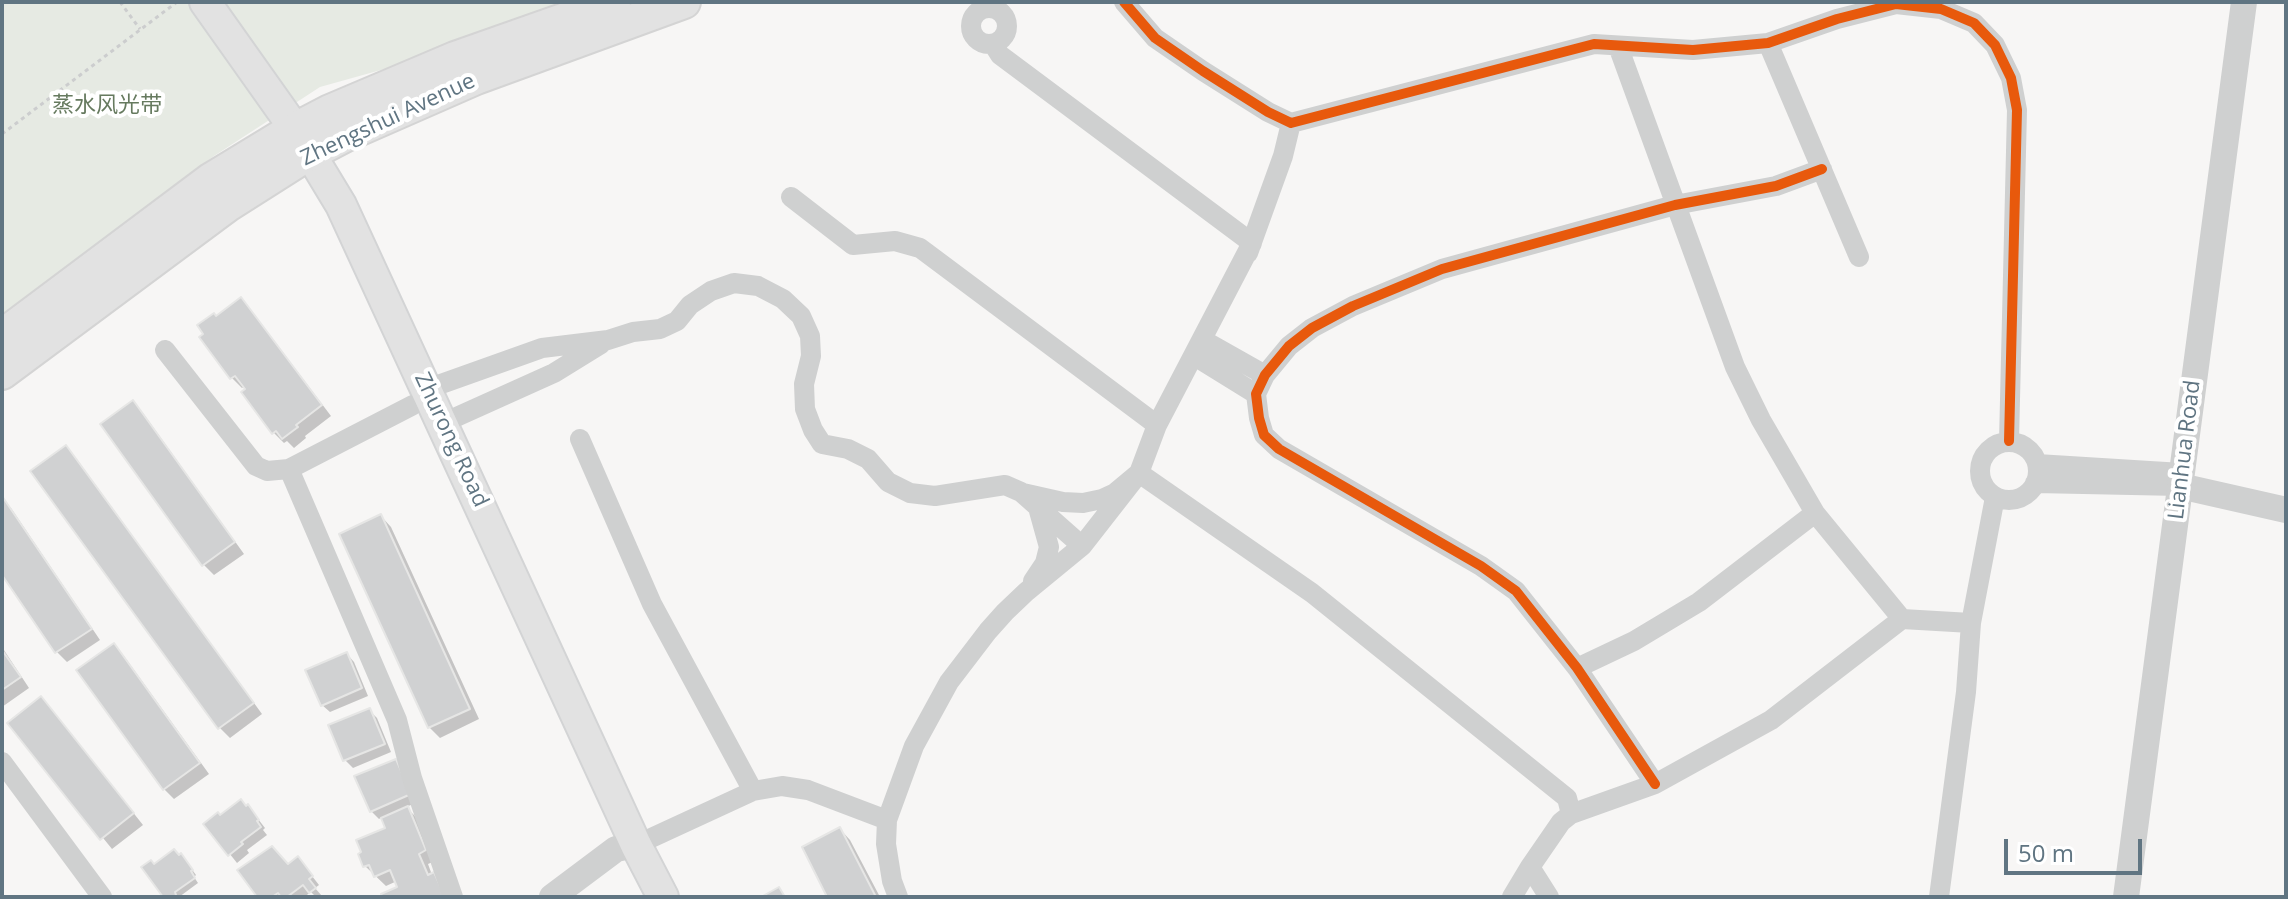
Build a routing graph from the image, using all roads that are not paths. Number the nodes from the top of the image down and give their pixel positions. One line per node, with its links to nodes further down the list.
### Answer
1 (193, 2): 12 (main road, Zhurong Road)
2 (205, 2): 12 (main road, Zhurong Road)
3 (614, 2): 12 (main road, Zhengshui Avenue)
4 (684, 2): 12 (main road, Zhengshui Avenue)
5 (1124, 2): 11 (street)
6 (2244, 2): 32 (street, Lianhua Road)
7 (2254, 2): 32 (street, Lianhua Road)
8 (1768, 43): 10 (street); 13 (street); 28 (street)
9 (993, 44): 16 (street)
10 (1618, 46): 11 (street); 15 (street)
11 (1291, 123): 16 (street)
12 (297, 145): 18 (main road, Zhengshui Avenue); 22 (main road, Zhengshui Avenue); 24 (main road, Zhurong Road)
13 (1822, 169): 15 (street); 17 (street)
14 (791, 197): 26 (street)
15 (1675, 205): 23 (street); 39 (street)
16 (1252, 243): 21 (street)
17 (1859, 257)
18 (2, 336)
19 (608, 340): 24 (street); 25 (street); 33 (street)
20 (165, 350): 29 (street)
21 (1203, 351): 23 (street); 26 (street)
22 (2, 373)
23 (1261, 384): 44 (street)
24 (420, 397): 25 (main road, Zhurong Road); 29 (street); 50 (main road, Zhurong Road)
25 (443, 423): 50 (main road, Zhurong Road)
26 (1157, 425): 30 (street)
27 (580, 439): 47 (street)
28 (2009, 441): 31 (street); 34 (street)
29 (289, 469): 53 (street)
30 (1139, 473): 33 (street); 38 (street); 48 (street)
31 (2036, 474): 32 (street); 34 (street)
32 (2187, 481): 35 (street); 37 (street); 62 (street, Lianhua Road); 63 (street, Lianhua Road)
33 (1021, 492): 36 (street); 38 (street)
34 (1995, 497): 43 (street)
35 (2286, 498)
36 (1037, 507): 40 (street); 41 (street)
37 (2286, 510)
38 (1109, 513): 40 (street)
39 (1815, 513): 42 (street); 44 (street)
40 (1082, 546): 41 (street)
41 (1026, 592): 49 (street)
42 (1902, 619): 43 (street); 46 (street)
43 (1971, 623): 61 (street)
44 (1577, 668): 46 (street)
45 (2, 762): 52 (street)
46 (1655, 784): 48 (street)
47 (753, 791): 49 (street); 50 (street)
48 (1571, 814): 51 (street)
49 (887, 820): 58 (street)
50 (624, 851): 54 (street); 55 (street); 56 (main road, Zhurong Road); 57 (main road, Zhurong Road)
51 (1530, 867): 59 (street); 60 (street)
52 (102, 897)
53 (453, 897)
54 (552, 897)
55 (570, 897)
56 (640, 897)
57 (663, 897)
58 (898, 897)
59 (1512, 897)
60 (1549, 897)
61 (1939, 897)
62 (2126, 897)
63 (2139, 897)

